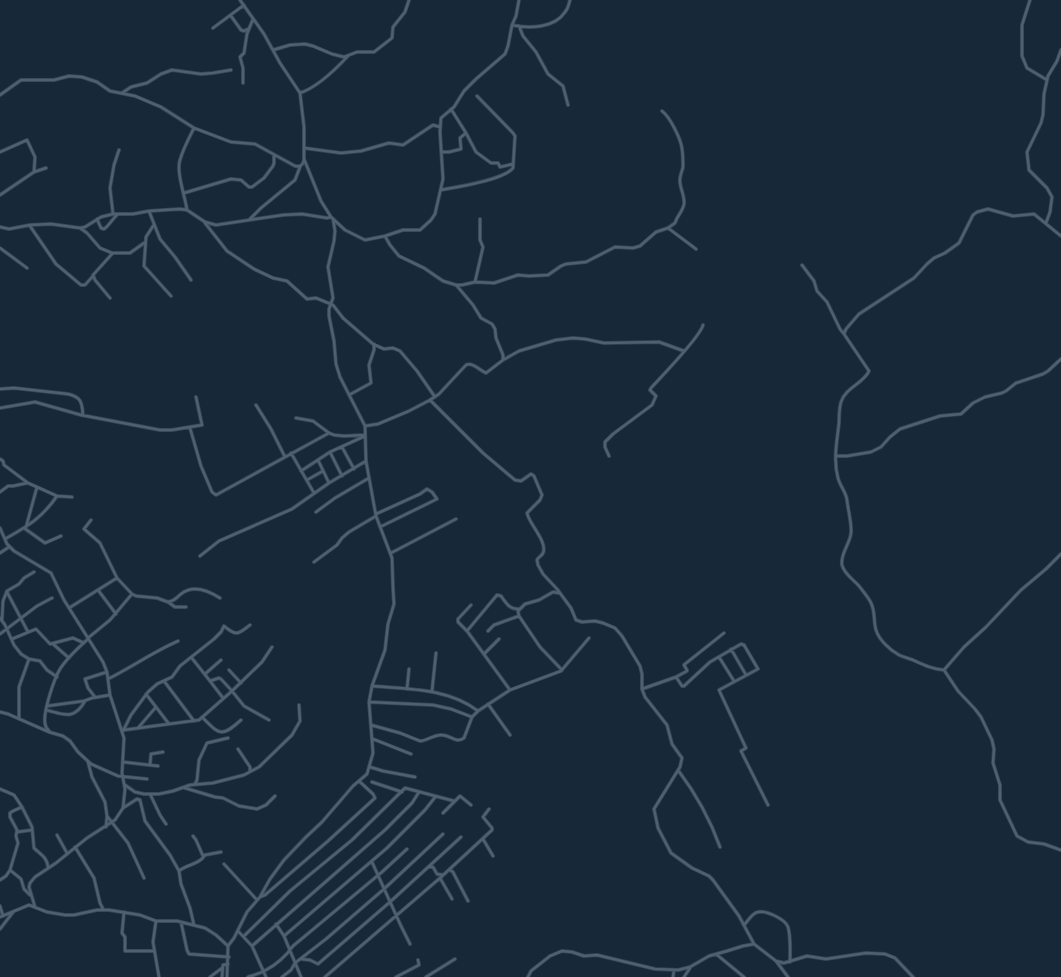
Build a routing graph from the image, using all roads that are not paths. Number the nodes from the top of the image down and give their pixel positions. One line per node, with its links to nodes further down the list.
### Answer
1 (240, 0): 6 (street)
2 (409, 0): 15 (street)
3 (519, 0): 9 (street)
4 (570, 0): 10 (street)
5 (1030, 0): 17 (street)
6 (244, 5): 7 (street); 8 (street)
7 (231, 16): 11 (street); 12 (street)
8 (253, 18): 12 (street); 13 (street)
9 (512, 25): 10 (street); 24 (street)
10 (519, 26): 23 (street)
11 (213, 28)
12 (249, 29): 18 (street)
13 (273, 50): 15 (street); 19 (street)
14 (1061, 50): 17 (street)
15 (348, 56): 19 (street)
16 (231, 70): 20 (street)
17 (1047, 80): 51 (street)
18 (243, 83)
19 (300, 93): 29 (street)
20 (122, 94): 21 (street); 27 (street)
21 (0, 95)
22 (477, 96): 35 (street)
23 (568, 105)
24 (451, 109): 26 (street); 28 (street)
25 (662, 111): 56 (street)
26 (440, 126): 29 (street); 32 (street)
27 (194, 128): 33 (street); 40 (street)
28 (466, 133): 32 (street); 35 (street)
29 (304, 148): 34 (street)
30 (118, 150): 44 (street)
31 (0, 152): 38 (street)
32 (441, 152): 39 (street)
33 (274, 154): 36 (street); 40 (street)
34 (304, 159): 36 (street); 46 (street)
35 (513, 164): 39 (street)
36 (300, 167): 49 (street)
37 (46, 168): 38 (street)
38 (34, 172): 41 (street)
39 (441, 190): 57 (street)
40 (184, 193): 42 (street)
41 (0, 195)
42 (187, 210): 43 (street); 50 (street)
43 (149, 211): 45 (street); 53 (street)
44 (113, 214): 45 (street); 47 (street)
45 (118, 214): 47 (street)
46 (332, 218): 49 (street); 57 (street); 71 (street)
47 (97, 219): 55 (street)
48 (480, 219): 67 (street)
49 (250, 220): 50 (street)
50 (205, 222): 71 (street)
51 (1046, 223): 58 (street); 73 (street)
52 (30, 225): 54 (street); 55 (street); 65 (street)
53 (153, 226): 59 (street); 66 (street)
54 (0, 227)
55 (80, 228): 62 (street)
56 (668, 228): 61 (street); 67 (street)
57 (385, 236): 68 (street)
58 (1061, 236)
59 (145, 243): 62 (street); 69 (street)
60 (0, 249): 64 (street)
61 (696, 249)
62 (112, 253): 65 (street)
63 (802, 265): 73 (street)
64 (27, 268)
65 (93, 276): 70 (street)
66 (190, 280)
67 (476, 282): 68 (street)
68 (456, 285): 77 (street)
69 (170, 296)
70 (110, 298)
71 (330, 304): 74 (street); 79 (street)
72 (703, 324): 75 (street)
73 (844, 334): 95 (street)
74 (373, 344): 79 (street); 81 (street)
75 (684, 351): 77 (street); 94 (street)
76 (1061, 359): 95 (street)
77 (503, 360): 81 (street)
78 (0, 389): 85 (street)
79 (349, 395): 87 (street)
80 (196, 397): 88 (street)
81 (435, 397): 82 (street)
82 (430, 400): 87 (street); 133 (street)
83 (256, 405): 96 (street)
84 (0, 408): 85 (street)
85 (83, 415): 88 (street)
86 (296, 418): 89 (street)
87 (365, 426): 90 (street)
88 (190, 428): 96 (street)
89 (329, 433): 90 (street); 93 (street)
90 (365, 436): 91 (street); 99 (street)
91 (342, 447): 92 (street); 100 (street)
92 (330, 452): 98 (street); 103 (street)
93 (291, 453): 96 (street); 101 (street)
94 (609, 456)
95 (836, 456): 172 (street)
96 (285, 457)
97 (0, 459): 106 (street)
98 (318, 460): 101 (street); 102 (street)
99 (366, 461): 100 (street); 104 (street)
100 (354, 469): 103 (street)
101 (301, 470): 105 (street)
102 (323, 471): 105 (street); 107 (street)
103 (342, 476): 107 (street)
104 (369, 478): 113 (street); 114 (street)
105 (307, 480): 110 (street)
106 (28, 483): 108 (street); 109 (street)
107 (329, 483): 110 (street)
108 (36, 487): 111 (street); 119 (street)
109 (0, 492)
110 (314, 493): 127 (street)
111 (57, 496): 112 (street); 119 (street)
112 (72, 497)
113 (316, 512)
114 (376, 515): 117 (street); 117 (street); 128 (street)
115 (456, 519): 125 (street)
116 (91, 520): 130 (street)
117 (380, 527): 125 (street)
118 (0, 528): 120 (street)
119 (25, 528): 121 (street); 122 (street)
120 (1, 534): 122 (street)
121 (61, 536)
122 (5, 539): 123 (street)
123 (9, 547): 124 (street); 140 (street)
124 (0, 553)
125 (391, 553): 183 (street)
126 (1061, 554): 172 (street)
127 (200, 556)
128 (314, 562)
129 (34, 572): 132 (street)
130 (117, 578): 131 (street); 134 (street)
131 (98, 590): 140 (street); 142 (street)
132 (7, 591): 144 (street); 145 (street)
133 (559, 593): 141 (street); 185 (street)
134 (132, 594): 137 (street); 142 (street)
135 (52, 598): 144 (street)
136 (220, 598): 137 (street)
137 (168, 602): 139 (street)
138 (471, 605): 148 (street)
139 (186, 607)
140 (69, 608): 155 (street)
141 (519, 609): 143 (street); 148 (street)
142 (116, 614): 155 (street)
143 (519, 616): 149 (street); 171 (street)
144 (21, 618): 147 (street); 150 (street)
145 (1, 620): 147 (street)
146 (250, 625): 164 (street)
147 (6, 628): 152 (street); 154 (street)
148 (467, 631): 163 (street)
149 (488, 631)
150 (28, 632): 154 (street); 159 (street)
151 (724, 633): 176 (street)
152 (0, 634)
153 (589, 638): 171 (street)
154 (12, 639): 167 (street)
155 (88, 639): 158 (street); 173 (street)
156 (499, 639): 163 (street)
157 (178, 641): 178 (street)
158 (84, 643): 159 (street); 166 (street)
159 (53, 644): 166 (street)
160 (272, 647): 182 (street)
161 (731, 650): 165 (street); 175 (street); 175 (street)
162 (436, 653): 188 (street)
163 (484, 654): 186 (street)
164 (191, 657): 174 (street); 179 (street)
165 (719, 657): 176 (street); 181 (street)
166 (69, 658): 177 (street)
167 (29, 659): 177 (street); 204 (street)
168 (221, 660): 174 (street)
169 (410, 669): 184 (street)
170 (229, 670): 182 (street)
171 (562, 670): 186 (street)
172 (944, 670): 261 (street)
173 (107, 672): 178 (street); 191 (street)
174 (205, 674): 180 (street)
175 (746, 675): 181 (street)
176 (676, 677): 185 (street)
177 (57, 678): 197 (street)
178 (108, 679): 190 (street)
179 (164, 681): 189 (street); 207 (street)
180 (210, 681): 187 (street); 192 (street)
181 (734, 681): 242 (street)
182 (241, 683): 187 (street)
183 (372, 686): 184 (street); 194 (street)
184 (407, 689): 188 (street)
185 (642, 689): 224 (street)
186 (510, 690): 195 (street)
187 (232, 691): 192 (street); 206 (street)
188 (432, 691): 200 (street)
189 (146, 694): 198 (street); 211 (street)
190 (110, 695): 191 (street); 211 (street)
191 (95, 698): 193 (street)
192 (223, 698): 202 (street)
193 (86, 701): 197 (street); 199 (street)
194 (369, 702): 203 (street); 209 (street)
195 (488, 704): 200 (street); 213 (street)
196 (299, 705): 225 (street)
197 (46, 706): 199 (street)
198 (156, 707): 208 (street); 210 (street)
199 (46, 710): 212 (street)
200 (478, 711): 203 (street)
201 (0, 712): 204 (street)
202 (202, 717): 205 (street); 207 (street)
203 (472, 717): 209 (street)
204 (19, 719): 212 (street)
205 (241, 720)
206 (270, 720)
207 (194, 721): 208 (street)
208 (169, 724): 210 (street)
209 (371, 724): 215 (street)
210 (138, 728): 211 (street)
211 (123, 731): 220 (street)
212 (49, 732): 219 (street)
213 (510, 735)
214 (228, 738): 232 (street)
215 (373, 739): 218 (street); 223 (street)
216 (238, 749): 225 (street)
217 (163, 752): 221 (street)
218 (411, 754)
219 (88, 762): 226 (street); 247 (street)
220 (123, 762): 221 (street); 226 (street)
221 (150, 765): 222 (street)
222 (158, 766)
223 (370, 766): 227 (street); 229 (street)
224 (678, 770): 259 (street); 296 (street)
225 (250, 771): 232 (street)
226 (122, 776): 228 (street); 231 (street)
227 (414, 777)
228 (147, 778)
229 (359, 780): 280 (street); 280 (street)
230 (372, 782): 235 (street)
231 (124, 784): 237 (street); 244 (street)
232 (195, 784): 233 (street)
233 (184, 787): 237 (street); 238 (street)
234 (0, 789): 243 (street)
235 (402, 792): 236 (street); 299 (street)
236 (419, 792): 239 (street); 294 (street)
237 (150, 794): 249 (street)
238 (275, 796)
239 (436, 796): 240 (street); 266 (street)
240 (454, 801): 241 (street); 246 (street)
241 (471, 805)
242 (768, 805)
243 (22, 807): 251 (street); 252 (street)
244 (123, 808): 248 (street); 272 (street)
245 (489, 809): 257 (street)
246 (443, 812)
247 (108, 816): 248 (street); 250 (street)
248 (112, 822): 250 (street); 275 (street)
249 (166, 824)
250 (106, 827): 258 (street)
251 (32, 830): 252 (street); 269 (street)
252 (17, 832): 270 (street)
253 (443, 834): 278 (street)
254 (56, 836): 263 (street)
255 (193, 836): 264 (street)
256 (461, 837): 268 (street)
257 (483, 839): 265 (street); 271 (street)
258 (75, 847): 263 (street); 288 (street)
259 (720, 847)
260 (407, 849): 273 (street)
261 (1061, 850)
262 (221, 852): 264 (street)
263 (66, 854): 269 (street)
264 (204, 856): 272 (street)
265 (493, 856)
266 (372, 862): 273 (street); 300 (street)
267 (224, 864): 282 (street)
268 (429, 867): 274 (street); 284 (street)
269 (48, 868): 279 (street)
270 (10, 870): 277 (street); 279 (street)
271 (449, 870): 274 (street); 283 (street)
272 (179, 871): 295 (street)
273 (378, 875): 278 (street); 305 (street)
274 (443, 875): 276 (street)
275 (144, 878)
276 (440, 878): 281 (street); 291 (street)
277 (0, 880)
278 (384, 889): 284 (street); 309 (street)
279 (31, 895): 286 (street)
280 (260, 897): 282 (street)
281 (452, 899)
282 (257, 900): 298 (street)
283 (468, 901)
284 (390, 902): 291 (street); 309 (street)
285 (0, 906): 290 (street)
286 (35, 907): 287 (street); 288 (street)
287 (15, 910): 290 (street); 297 (street)
288 (103, 910): 289 (street)
289 (124, 912): 292 (street); 306 (street)
290 (1, 916)
291 (397, 916): 301 (street); 328 (street)
292 (156, 921): 293 (street); 306 (street)
293 (181, 922): 295 (street); 308 (street)
294 (276, 924): 300 (street); 304 (street)
295 (194, 925): 303 (street)
296 (744, 925): 302 (street); 314 (street)
297 (0, 929)
298 (238, 931): 299 (street); 303 (street)
299 (244, 936): 304 (street)
300 (284, 936): 305 (street)
301 (410, 944)
302 (754, 944): 307 (street); 312 (street)
303 (228, 946): 308 (street)
304 (252, 946): 319 (street)
305 (290, 950): 313 (street); 319 (street)
306 (154, 951): 320 (street)
307 (716, 954): 316 (street); 334 (street)
308 (229, 957): 315 (street)
309 (300, 959): 313 (street)
310 (455, 959): 330 (street)
311 (418, 960): 329 (street)
312 (776, 961): 314 (street); 335 (street)
313 (295, 962): 326 (street); 327 (street)
314 (790, 962): 336 (street)
315 (228, 964): 317 (street); 323 (street)
316 (690, 967): 318 (street); 333 (street)
317 (223, 968): 321 (street); 322 (street)
318 (674, 970): 331 (street); 332 (street)
319 (263, 972): 324 (street); 325 (street)
320 (158, 977)
321 (210, 977)
322 (222, 977)
323 (227, 977)
324 (248, 977)
325 (266, 977)
326 (282, 977)
327 (301, 977)
328 (325, 977)
329 (396, 977)
330 (426, 977)
331 (528, 977)
332 (673, 977)
333 (684, 977)
334 (744, 977)
335 (788, 977)
336 (913, 977)

